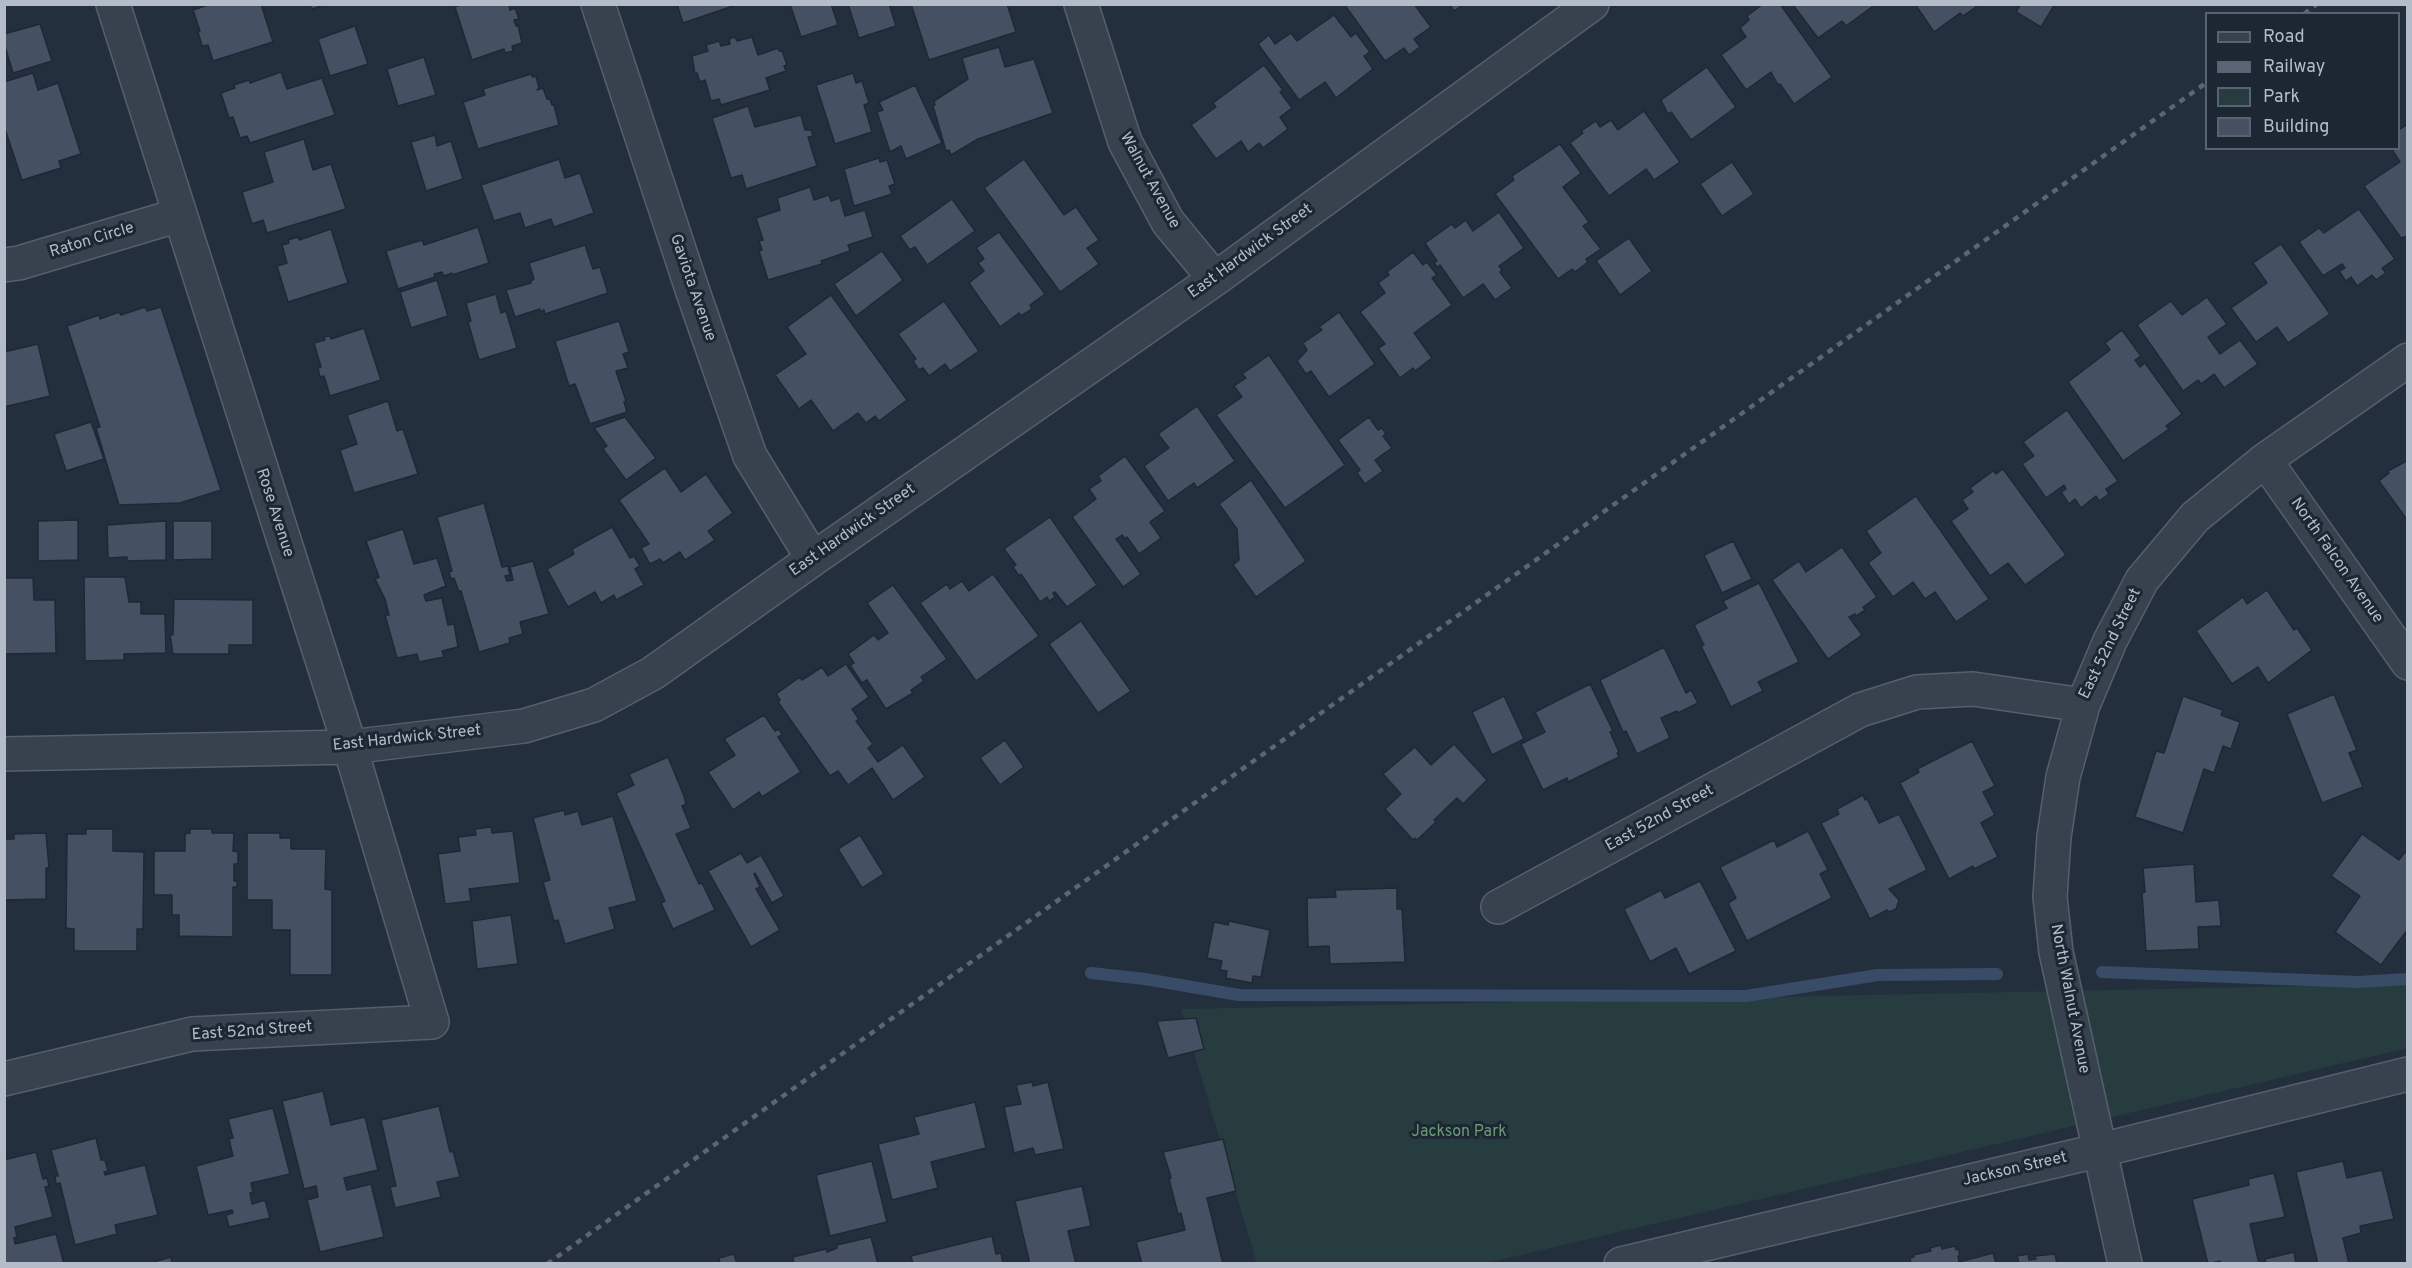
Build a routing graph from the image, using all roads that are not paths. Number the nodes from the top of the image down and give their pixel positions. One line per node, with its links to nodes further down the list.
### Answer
1 (113, 4): 5 (street, Rose Avenue)
2 (598, 4): 10 (street, Gaviota Avenue)
3 (1081, 4): 7 (street, Walnut Avenue)
4 (1592, 4): 7 (street, East Hardwick Street)
5 (179, 215): 6 (street, Raton Circle); 13 (street, Rose Avenue)
6 (4, 265)
7 (1215, 279): 10 (street, East Hardwick Street)
8 (2408, 360): 9 (street, East 52nd Street)
9 (2265, 460): 11 (street, North Falcon Avenue); 12 (street, East 52nd Street)
10 (813, 559): 13 (street, East Hardwick Street)
11 (2408, 663)
12 (2083, 705): 15 (street, East 52nd Street); 19 (street, North Walnut Avenue)
13 (350, 747): 14 (street, East Hardwick Street); 16 (street, Rose Avenue)
14 (4, 754)
15 (1498, 907)
16 (432, 1022): 18 (street, East 52nd Street)
17 (2408, 1074): 19 (street, Jackson Street)
18 (4, 1079)
19 (2101, 1150): 20 (street, Jackson Street); 21 (street)
20 (1621, 1263)
21 (2125, 1263)

